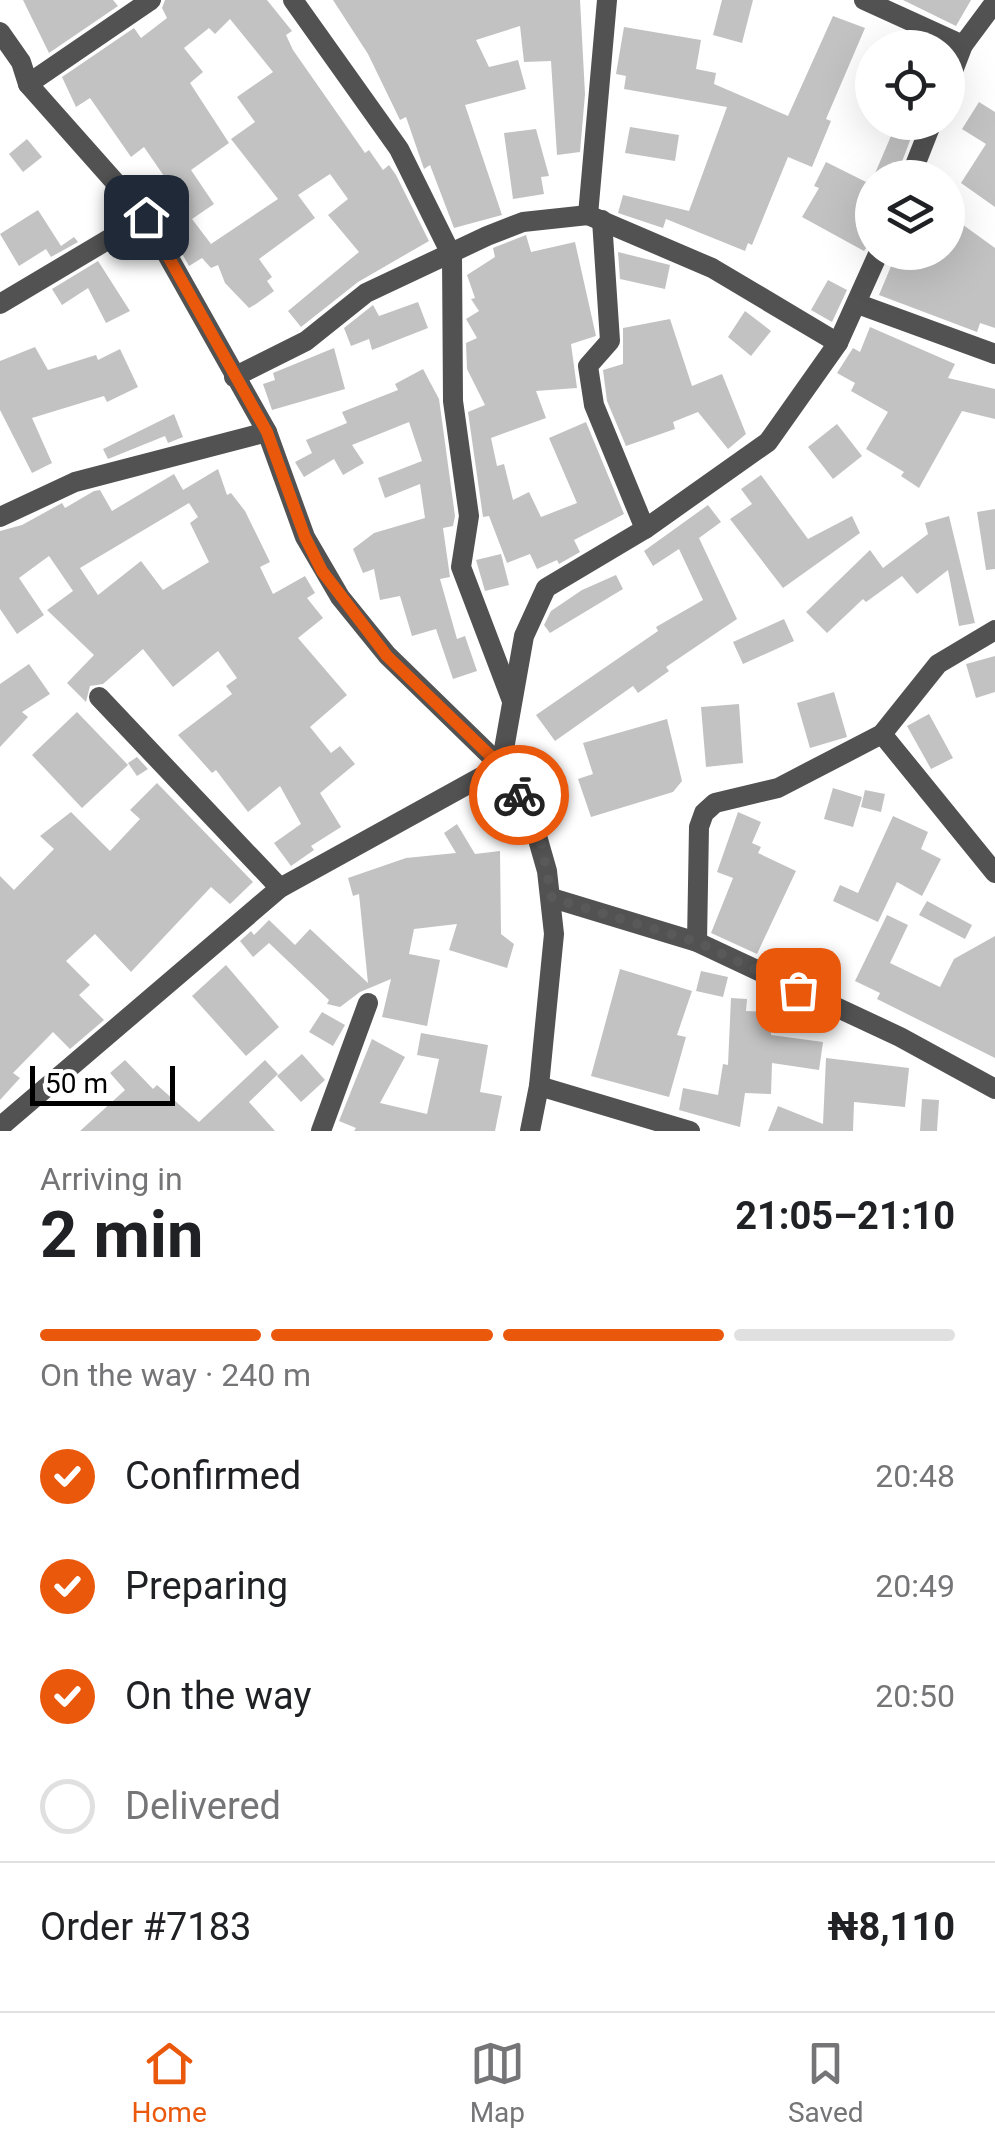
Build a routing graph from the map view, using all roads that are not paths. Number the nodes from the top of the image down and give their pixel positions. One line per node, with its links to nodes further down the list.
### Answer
1 (152, 0): 11 (street)
2 (292, 0): 14 (street)
3 (607, 0): 13 (street)
4 (864, 0): 6 (street)
5 (995, 2): 8 (street)
6 (931, 30)
7 (0, 32): 9 (street)
8 (965, 44)
9 (20, 62): 10 (street); 11 (street)
10 (0, 73)
11 (28, 84): 12 (street)
12 (146, 217): 16 (street); 20 (street)
13 (595, 218): 14 (street); 18 (street); 23 (street)
14 (452, 256): 20 (street); 26 (street)
15 (872, 270): 17 (street)
16 (0, 304)
17 (858, 304): 18 (street); 19 (street)
18 (838, 343): 23 (street)
19 (995, 354)
20 (234, 377): 21 (street)
21 (267, 432): 22 (street); 28 (street)
22 (0, 517)
23 (645, 529): 26 (street)
24 (995, 630): 27 (street)
25 (99, 697): 30 (street)
26 (512, 703): 28 (street)
27 (882, 734): 29 (street); 32 (street)
28 (501, 766): 30 (street); 31 (street)
29 (995, 873)
30 (280, 888): 36 (street)
31 (552, 898): 32 (street); 34 (street)
32 (697, 942): 35 (street)
33 (368, 1003): 37 (street)
34 (539, 1086): 38 (street); 39 (street)
35 (995, 1089)
36 (0, 1128)
37 (322, 1131)
38 (530, 1131)
39 (690, 1131)

